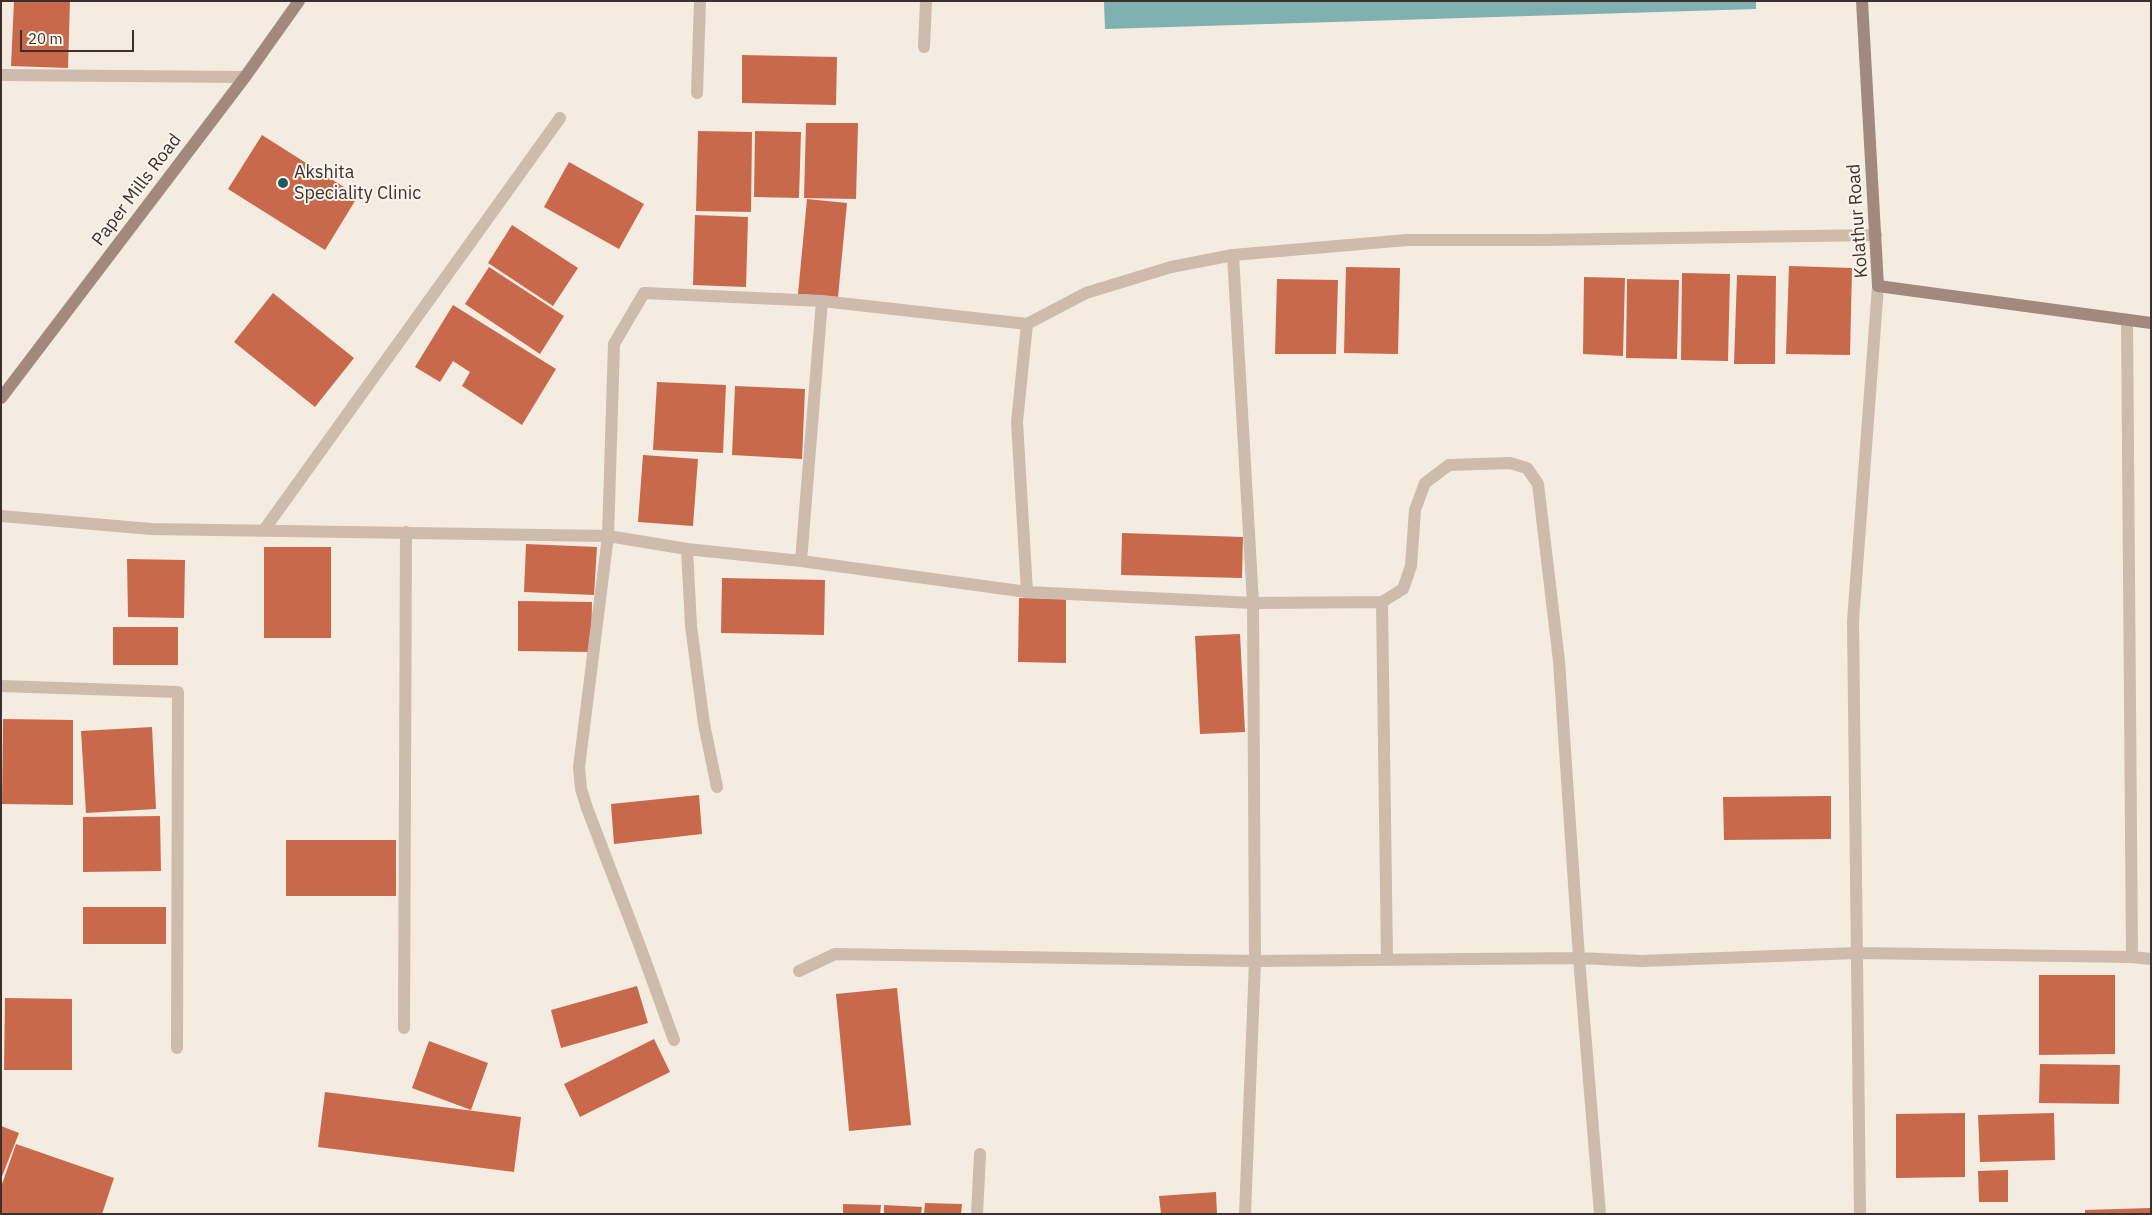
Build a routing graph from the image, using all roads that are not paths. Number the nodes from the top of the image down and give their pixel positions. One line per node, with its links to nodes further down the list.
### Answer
1 (299, 1): 7 (main road, Paper Mills Road)
2 (700, 1): 8 (street)
3 (926, 1): 5 (street)
4 (1862, 1): 10 (main road, Kolathur Road)
5 (924, 47)
6 (1, 75): 7 (street)
7 (245, 77): 17 (main road, Paper Mills Road)
8 (697, 93)
9 (560, 118): 19 (street)
10 (1876, 235): 11 (street); 12 (main road, Kolathur Road)
11 (1233, 255): 16 (street); 26 (street)
12 (1878, 286): 14 (main road, Kolathur Road); 29 (street)
13 (822, 301): 16 (street); 21 (street); 23 (street)
14 (2127, 320): 15 (main road, Kolathur Road); 30 (street)
15 (2151, 323)
16 (1027, 324): 24 (street)
17 (1, 398)
18 (1, 516): 19 (street)
19 (264, 530): 20 (street)
20 (406, 532): 21 (street); 36 (street)
21 (608, 536): 22 (street); 37 (street)
22 (687, 549): 23 (street); 28 (street)
23 (801, 561): 24 (street)
24 (1027, 592): 26 (street)
25 (1382, 602): 26 (street); 31 (street); 33 (street)
26 (1253, 603): 34 (street)
27 (1, 686): 38 (street)
28 (717, 787)
29 (1857, 954): 30 (street); 31 (street); 43 (street)
30 (2132, 957): 32 (street)
31 (1579, 958): 33 (street); 42 (street)
32 (2151, 958)
33 (1387, 960): 34 (street)
34 (1254, 961): 35 (street); 41 (street)
35 (799, 971)
36 (404, 1028)
37 (674, 1040)
38 (178, 1048)
39 (980, 1154): 40 (street)
40 (978, 1214)
41 (1245, 1214)
42 (1600, 1214)
43 (1860, 1214)

